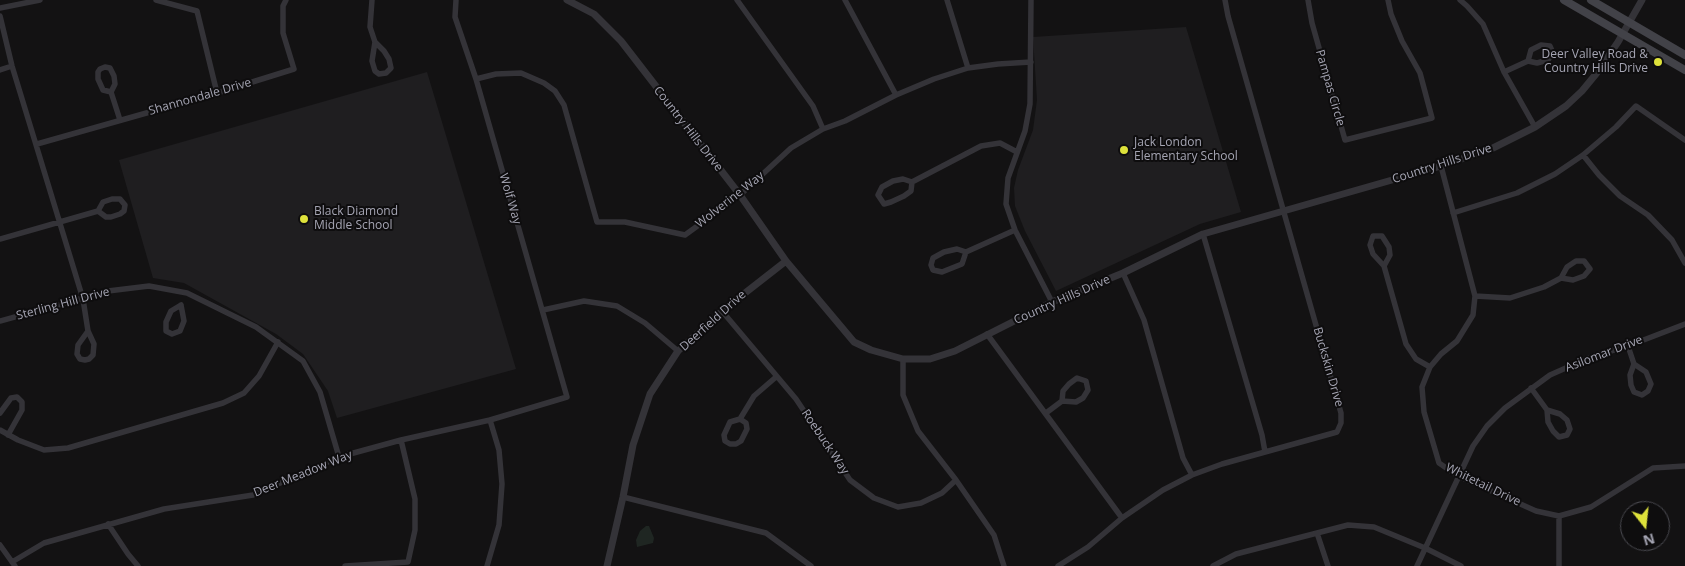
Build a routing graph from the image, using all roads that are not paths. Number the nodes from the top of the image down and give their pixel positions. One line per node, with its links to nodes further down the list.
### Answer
1 (40, 0): 18 (street)
2 (156, 0): 33 (street)
3 (286, 0): 33 (street, Shannondale Drive)
4 (372, 0): 22 (street)
5 (456, 0): 31 (street, Wolf Way)
6 (567, 0): 44 (street, Country Hills Drive)
7 (737, 0): 37 (street)
8 (845, 0): 34 (street)
9 (947, 0): 27 (street)
10 (1031, 0): 25 (street)
11 (1225, 0): 45 (street, Buckskin Drive)
12 (1308, 0): 13 (street, Pampas Circle)
13 (1388, 0)
14 (1460, 0): 30 (street)
15 (1564, 0): 21 (main road)
16 (1590, 0): 20 (main road)
17 (1642, 0): 20 (street, Country Hills Drive)
18 (0, 8)
19 (0, 16): 26 (street)
20 (1630, 23): 21 (street, Country Hills Drive); 23 (main road)
21 (1623, 35): 29 (main road); 36 (street, Country Hills Drive)
22 (375, 42): 22 (street)
23 (1685, 55)
24 (1528, 61): 30 (street)
25 (1031, 62): 27 (street, Wolverine Way); 40 (street)
26 (12, 66): 28 (street); 39 (street)
27 (968, 68): 34 (street, Wolverine Way)
28 (0, 70)
29 (1685, 70)
30 (1504, 72): 36 (street)
31 (476, 79): 44 (street, Wolverine Way); 63 (street, Wolf Way)
32 (111, 92): 35 (street)
33 (217, 93): 35 (street, Shannondale Drive)
34 (896, 95): 37 (street, Wolverine Way)
35 (120, 120): 39 (street, Shannondale Drive)
36 (1535, 127): 42 (street, Country Hills Drive)
37 (823, 129): 44 (street, Wolverine Way)
38 (1685, 140): 41 (street)
39 (37, 144): 48 (street)
40 (1017, 152): 43 (street); 49 (street)
41 (1583, 155): 47 (street); 54 (street)
42 (1441, 166): 45 (street, Country Hills Drive); 47 (street, Whitetail Drive)
43 (912, 182): 43 (street)
44 (740, 195): 53 (street, Country Hills Drive)
45 (1283, 210): 50 (street, Country Hills Drive); 87 (street, Buckskin Drive)
46 (98, 211): 46 (street); 48 (street)
47 (1453, 213): 59 (street, Whitetail Drive)
48 (60, 222): 51 (street); 60 (street)
49 (1015, 230): 52 (street); 61 (street)
50 (1203, 234): 56 (street, Country Hills Drive); 87 (street)
51 (0, 239)
52 (966, 252): 52 (street)
53 (786, 261): 64 (street, Deerfield Drive); 72 (street, Country Hills Drive)
54 (1685, 263)
55 (1384, 266): 55 (street); 74 (street)
56 (1123, 273): 61 (street, Country Hills Drive); 90 (street)
57 (1561, 278): 57 (street); 59 (street)
58 (187, 293): 60 (street, Sterling Hill Drive); 62 (street); 69 (street, Sterling Hill Drive)
59 (1475, 296): 74 (street, Whitetail Drive)
60 (83, 298): 65 (street, Sterling Hill Drive); 67 (street)
61 (1052, 302): 68 (street, Country Hills Drive)
62 (181, 305): 62 (street)
63 (543, 310): 71 (street); 77 (street, Wolf Way)
64 (722, 311): 71 (street, Deerfield Drive); 75 (street, Roebuck Way)
65 (0, 321)
66 (1685, 324): 70 (street, Asilomar Drive)
67 (88, 331): 67 (street)
68 (986, 334): 72 (street, Country Hills Drive); 81 (street)
69 (278, 342): 85 (street); 88 (street, Sterling Hill Drive)
70 (1628, 346): 73 (street); 76 (street, Asilomar Drive)
71 (678, 351): 93 (street, Deerfield Drive)
72 (902, 359): 92 (street)
73 (1634, 364): 73 (street)
74 (1430, 367): 91 (street, Whitetail Drive)
75 (776, 376): 82 (street); 92 (street, Roebuck Way)
76 (1531, 388): 79 (street); 91 (street, Asilomar Drive)
77 (567, 398): 83 (street, Deer Meadow Way)
78 (1062, 401): 78 (street); 81 (street)
79 (1547, 410): 79 (street)
80 (0, 413): 85 (street)
81 (1046, 413): 95 (street)
82 (740, 419): 82 (street)
83 (490, 420): 86 (street, Deer Meadow Way); 103 (street)
84 (0, 430): 85 (street)
85 (8, 435)
86 (401, 440): 88 (street, Deer Meadow Way); 102 (street)
87 (1265, 452): 90 (street, Buckskin Drive)
88 (339, 458): 96 (street, Deer Meadow Way)
89 (1685, 466): 94 (street, Whitetail Drive)
90 (1192, 475): 95 (street, Buckskin Drive)
91 (1458, 476): 94 (street, Whitetail Drive); 99 (street, Asilomar Drive)
92 (956, 480): 106 (street)
93 (623, 497): 104 (street, Deerfield Drive); 105 (street)
94 (1559, 516): 112 (street)
95 (1122, 518): 107 (street, Buckskin Drive)
96 (108, 524): 100 (street, Deer Meadow Way); 101 (street)
97 (1317, 533): 99 (street); 108 (street); 109 (street)
98 (0, 545): 100 (street)
99 (1426, 548): 110 (street, Asilomar Drive); 111 (street)
100 (14, 564)
101 (138, 566)
102 (345, 566)
103 (487, 566)
104 (607, 566)
105 (811, 566)
106 (1004, 566)
107 (1058, 566)
108 (1213, 566)
109 (1328, 566)
110 (1417, 566)
111 (1461, 566)
112 (1559, 566)

